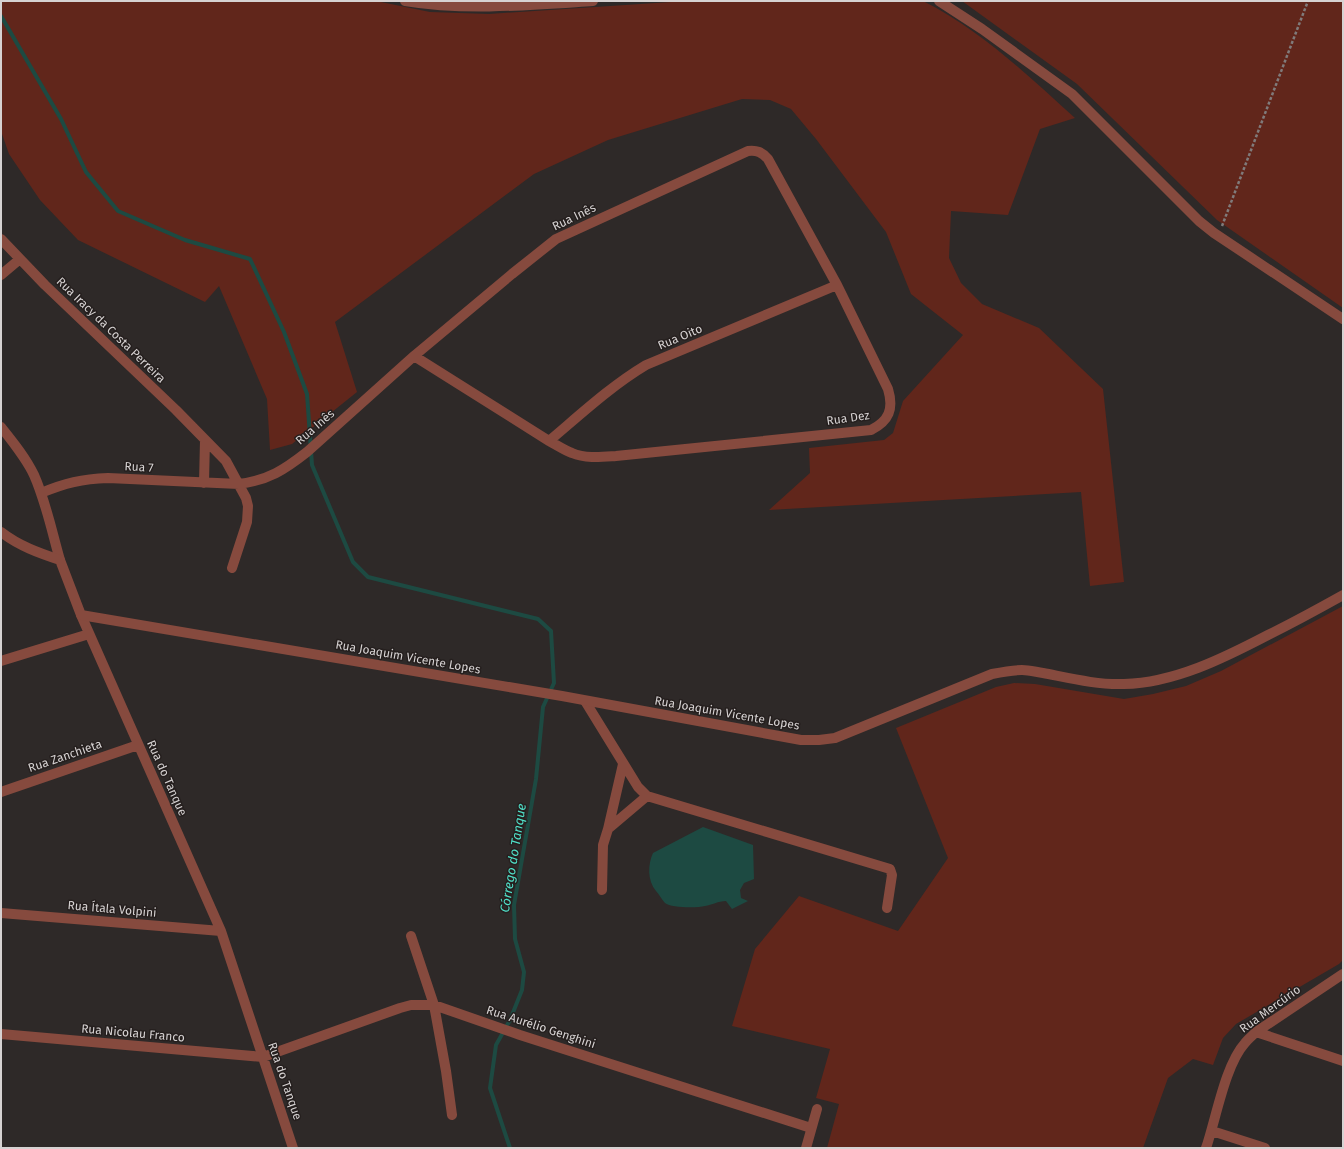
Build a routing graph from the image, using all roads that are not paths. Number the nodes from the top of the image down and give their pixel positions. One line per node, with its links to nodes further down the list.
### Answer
1 (405, 1): 2 (street)
2 (593, 1)
3 (939, 1): 9 (street)
4 (748, 152): 8 (street, Rua Dez); 10 (street, Rua Inês)
5 (1, 239): 6 (street, Rua Iracy da Costa Perreira)
6 (20, 259): 7 (street); 12 (street, Rua Iracy da Costa Perreira)
7 (1, 275)
8 (837, 285): 13 (street, Rua Oito); 13 (street, Rua Dez)
9 (1343, 319)
10 (414, 356): 13 (street); 15 (street, Rua Inês)
11 (1, 427): 16 (street, Rua do Tanque)
12 (204, 440): 14 (street); 15 (street, Rua Iracy da Costa Perreira)
13 (549, 441)
14 (204, 484): 15 (street, Rua 7); 16 (street, Rua 7)
15 (239, 484): 19 (street, Rua Iracy da Costa Perreira)
16 (41, 493): 18 (street, Rua do Tanque)
17 (1, 532): 18 (street)
18 (60, 560): 21 (street, Rua do Tanque)
19 (232, 568)
20 (1343, 595): 24 (street, Rua Joaquim Vicente Lopes)
21 (82, 615): 22 (street, Rua do Tanque); 24 (street, Rua Joaquim Vicente Lopes)
22 (89, 634): 23 (street); 25 (street, Rua do Tanque)
23 (1, 661)
24 (585, 701): 26 (street)
25 (138, 745): 27 (street, Rua Zanchieta); 33 (street, Rua do Tanque)
26 (624, 764): 28 (street); 29 (street)
27 (1, 792)
28 (647, 796): 29 (street); 31 (street)
29 (608, 829): 30 (street)
30 (602, 890)
31 (887, 908)
32 (1, 913): 33 (street, Rua Ítala Volpini)
33 (221, 931): 39 (street, Rua do Tanque)
34 (411, 936): 36 (street)
35 (1343, 974): 37 (street, Rua Mercúrio)
36 (434, 1005): 39 (street, Rua Aurélio Genghini); 42 (street); 43 (street, Rua Aurélio Genghini)
37 (1256, 1032): 40 (street); 44 (street, Rua Mercúrio)
38 (1, 1034): 39 (street, Rua Nicolau Franco)
39 (263, 1057): 45 (street, Rua do Tanque)
40 (1343, 1061)
41 (816, 1109): 43 (street)
42 (452, 1115)
43 (811, 1128): 46 (street)
44 (1212, 1131): 47 (street, Rua Mercúrio); 48 (street)
45 (293, 1148)
46 (806, 1148)
47 (1206, 1148)
48 (1265, 1148)

